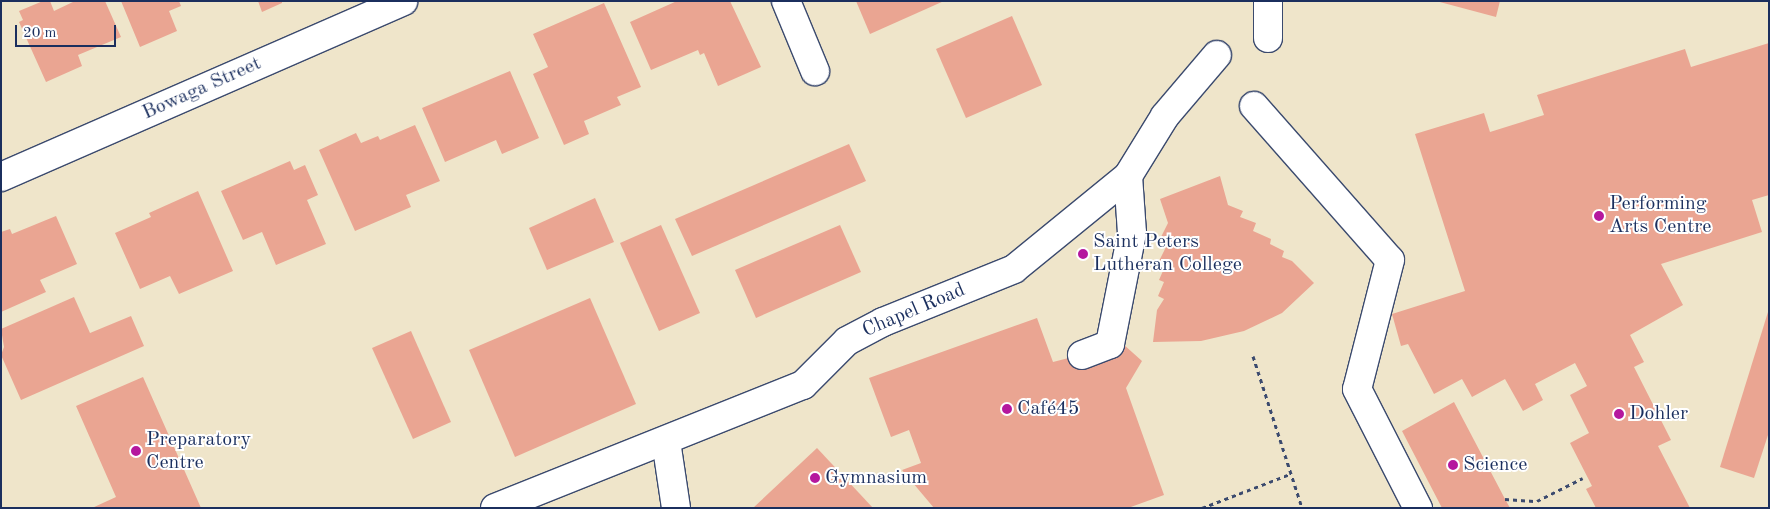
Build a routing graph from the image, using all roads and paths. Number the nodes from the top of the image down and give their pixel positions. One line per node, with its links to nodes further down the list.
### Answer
1 (402, 1): 9 (street, Bowaga Street)
2 (786, 1): 6 (street)
3 (1268, 1): 4 (street)
4 (1268, 38)
5 (1217, 54): 8 (street, Chapel Road)
6 (815, 71)
7 (1254, 106): 20 (street)
8 (1128, 176): 10 (street); 12 (street, Chapel Road)
9 (1, 177)
10 (1082, 355)
11 (1253, 356): 13 (path)
12 (666, 441): 16 (street, Chapel Road); 17 (street)
13 (1290, 474): 18 (path); 19 (path)
14 (1583, 478): 15 (path)
15 (1505, 499)
16 (494, 508)
17 (676, 508)
18 (1202, 508)
19 (1302, 508)
20 (1418, 508)

